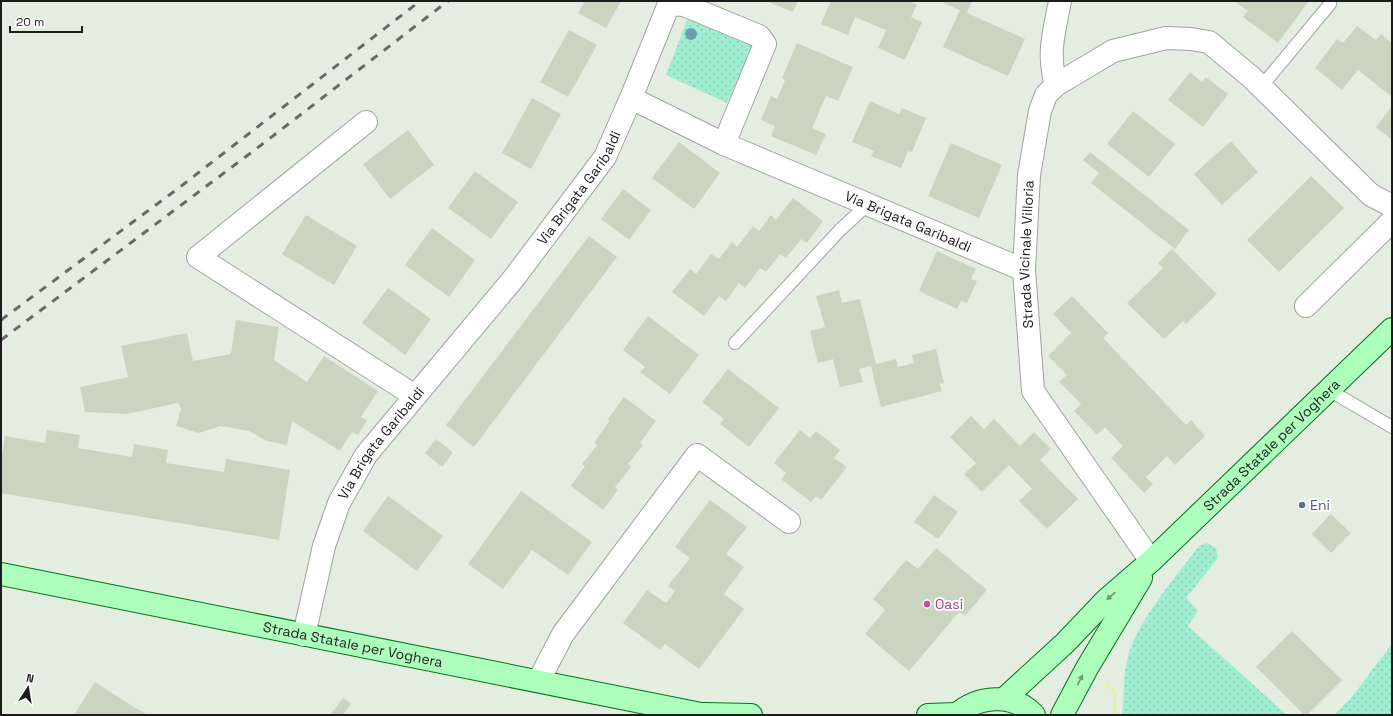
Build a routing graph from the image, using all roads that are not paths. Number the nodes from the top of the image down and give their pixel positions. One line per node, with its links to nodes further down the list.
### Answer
1 (1060, 1): 3 (street)
2 (1330, 4): 4 (lane)
3 (1056, 85): 4 (street, Strada Vicinale Villoria); 11 (street, Strada Vicinale Villoria)
4 (1262, 86): 9 (street, Strada Vicinale Villoria)
5 (630, 98): 7 (street, Via Brigata Garibaldi); 7 (street); 16 (street, Via Brigata Garibaldi)
6 (366, 122): 16 (street)
7 (724, 144): 8 (street, Via Brigata Garibaldi)
8 (868, 204): 11 (street, Via Brigata Garibaldi); 14 (lane)
9 (1392, 206)
10 (1392, 221): 12 (street)
11 (1024, 270): 19 (street, Strada Vicinale Villoria)
12 (1306, 306)
13 (1392, 329): 15 (main road, Strada Statale per Voghera)
14 (735, 343)
15 (1329, 390): 17 (lane); 19 (main road, Strada Statale per Voghera)
16 (415, 396): 21 (street, Via Brigata Garibaldi)
17 (1392, 427)
18 (789, 522): 22 (street)
19 (1151, 561): 23 (main road, Strada Statale per Voghera, one-way to 23); 29 (main road, Strada Statale per Voghera, one-way to 19)
20 (1, 574): 21 (main road, Strada Statale per Voghera)
21 (304, 635): 22 (main road, Strada Statale per Voghera)
22 (539, 680): 24 (main road, Strada Statale per Voghera)
23 (1004, 700): 27 (main road); 28 (main road)
24 (705, 715): 25 (main road, Strada Statale per Voghera)
25 (751, 715)
26 (928, 715): 27 (main road)
27 (956, 715)
28 (1034, 715)
29 (1062, 715)

